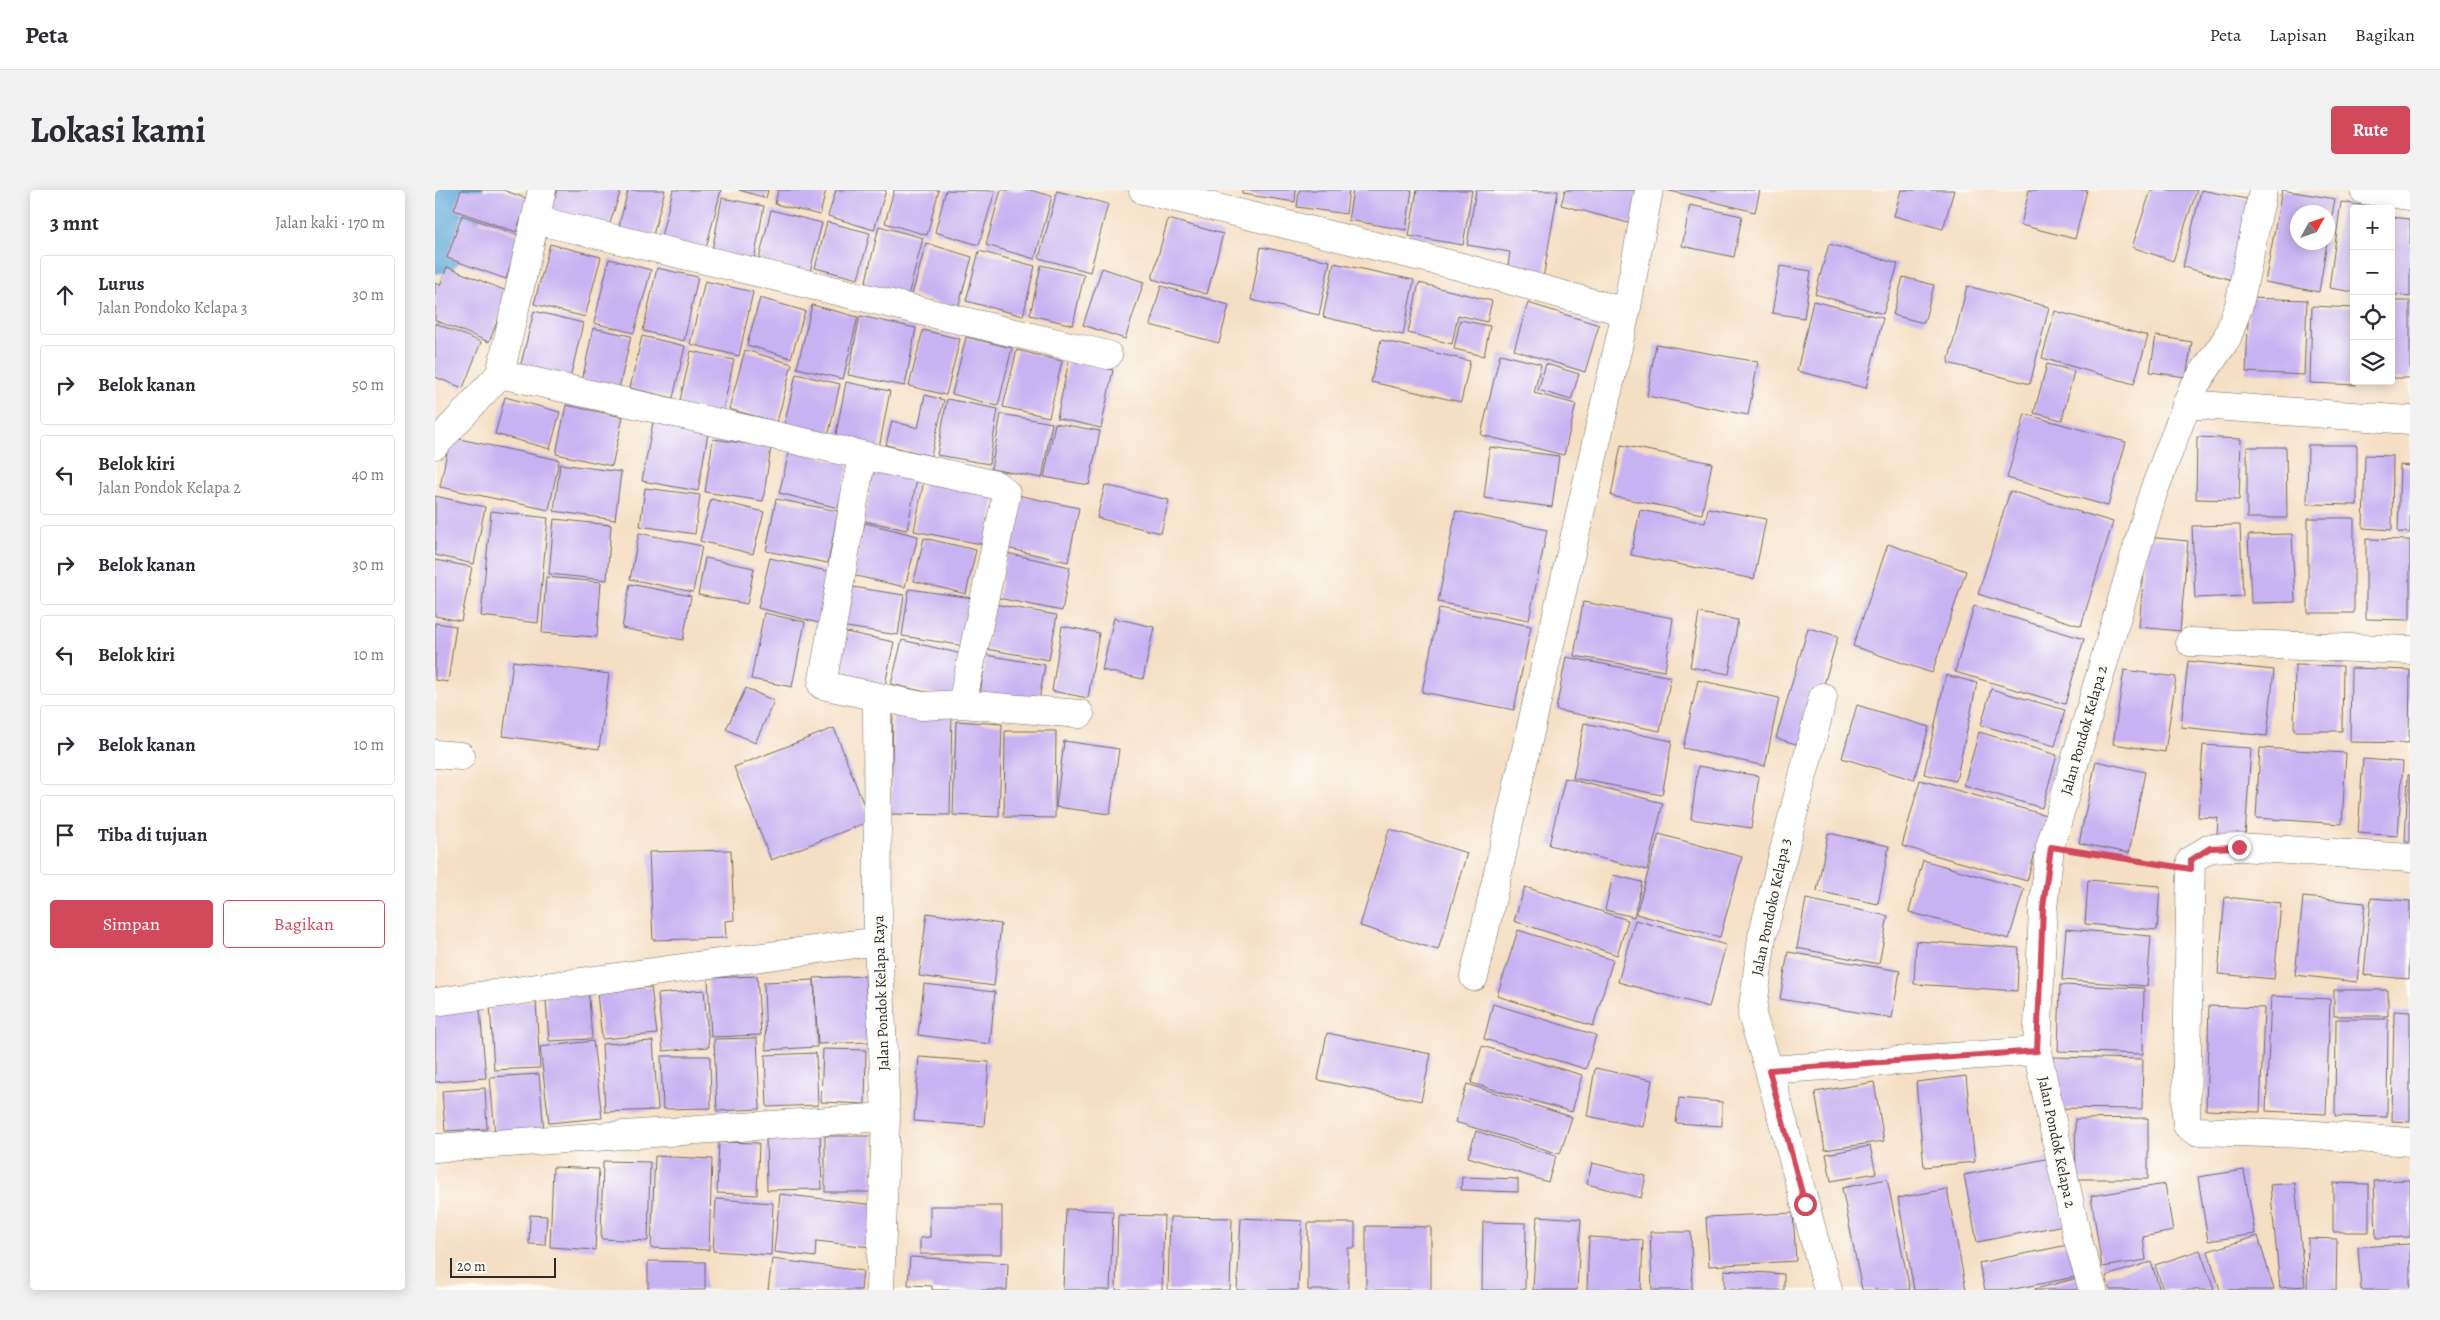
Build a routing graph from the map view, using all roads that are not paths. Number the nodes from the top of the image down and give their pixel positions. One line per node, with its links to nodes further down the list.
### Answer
1 (542, 190): 7 (street)
2 (1143, 190): 8 (street)
3 (1649, 190): 8 (street)
4 (2263, 190): 11 (street, Jalan Pondok Kelapa 2)
5 (2364, 190): 6 (street)
6 (2410, 196)
7 (535, 220): 9 (street); 10 (street)
8 (1627, 312): 23 (street)
9 (1108, 355)
10 (500, 374): 13 (street); 14 (street)
11 (2186, 404): 12 (street); 25 (street, Jalan Pondok Kelapa 2)
12 (2410, 420)
13 (435, 446)
14 (862, 455): 17 (street); 19 (street)
15 (2190, 642): 16 (street)
16 (2410, 650)
17 (877, 697): 19 (street); 22 (street, Jalan Pondok Kelapa Raya)
18 (1823, 697): 26 (street, Jalan Pondoko Kelapa 3)
19 (962, 704): 20 (street)
20 (1080, 714)
21 (2410, 858): 28 (street)
22 (878, 941): 24 (street); 27 (street, Jalan Pondok Kelapa Raya)
23 (1474, 977)
24 (435, 1002)
25 (2037, 1051): 26 (street); 32 (street, Jalan Pondok Kelapa 2)
26 (1769, 1070): 31 (street, Jalan Pondoko Kelapa 3)
27 (886, 1117): 29 (street); 30 (street, Jalan Pondok Kelapa Raya)
28 (2410, 1142)
29 (435, 1148)
30 (880, 1290)
31 (1828, 1290)
32 (2093, 1290)

